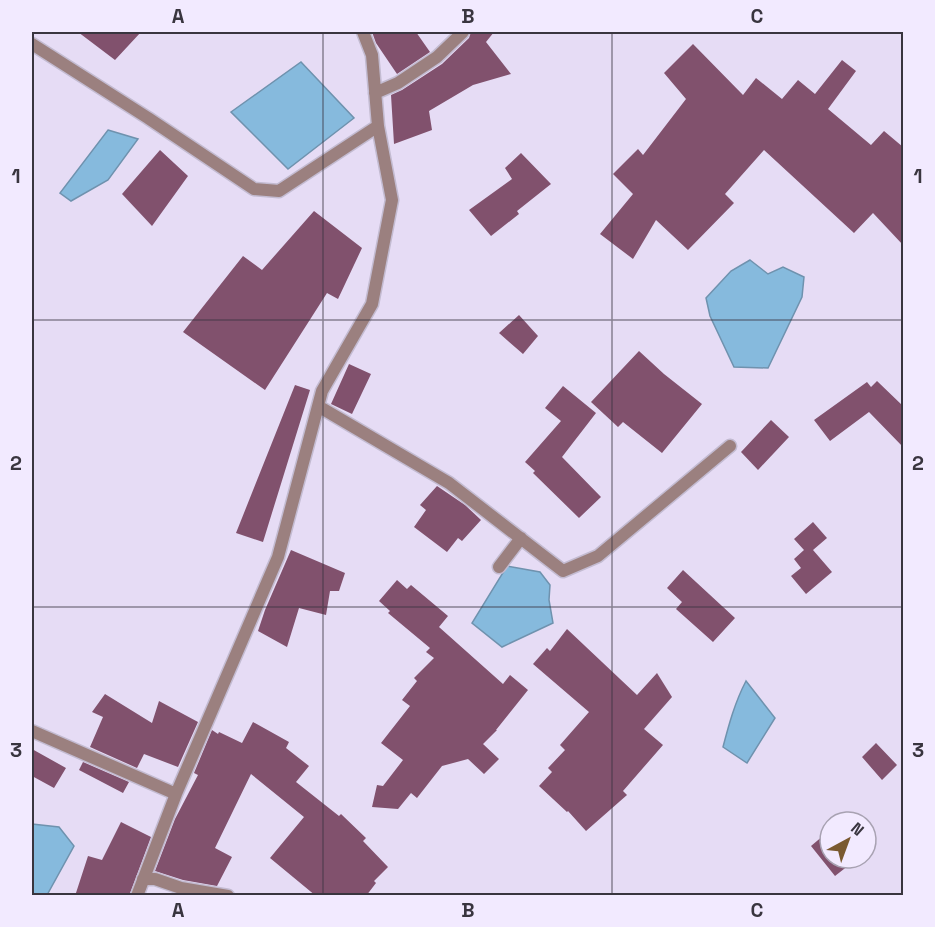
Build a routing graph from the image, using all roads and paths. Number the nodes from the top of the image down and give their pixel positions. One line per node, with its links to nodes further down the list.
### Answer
1 (363, 32): 4 (street)
2 (464, 32): 4 (street)
3 (32, 44): 5 (street)
4 (375, 93): 5 (street)
5 (378, 126): 6 (street)
6 (318, 406): 8 (street); 11 (street)
7 (730, 446): 8 (street)
8 (521, 538): 9 (street)
9 (499, 567)
10 (32, 731): 11 (street)
11 (176, 794): 12 (street)
12 (143, 879): 13 (street); 14 (street)
13 (137, 896)
14 (228, 896)

